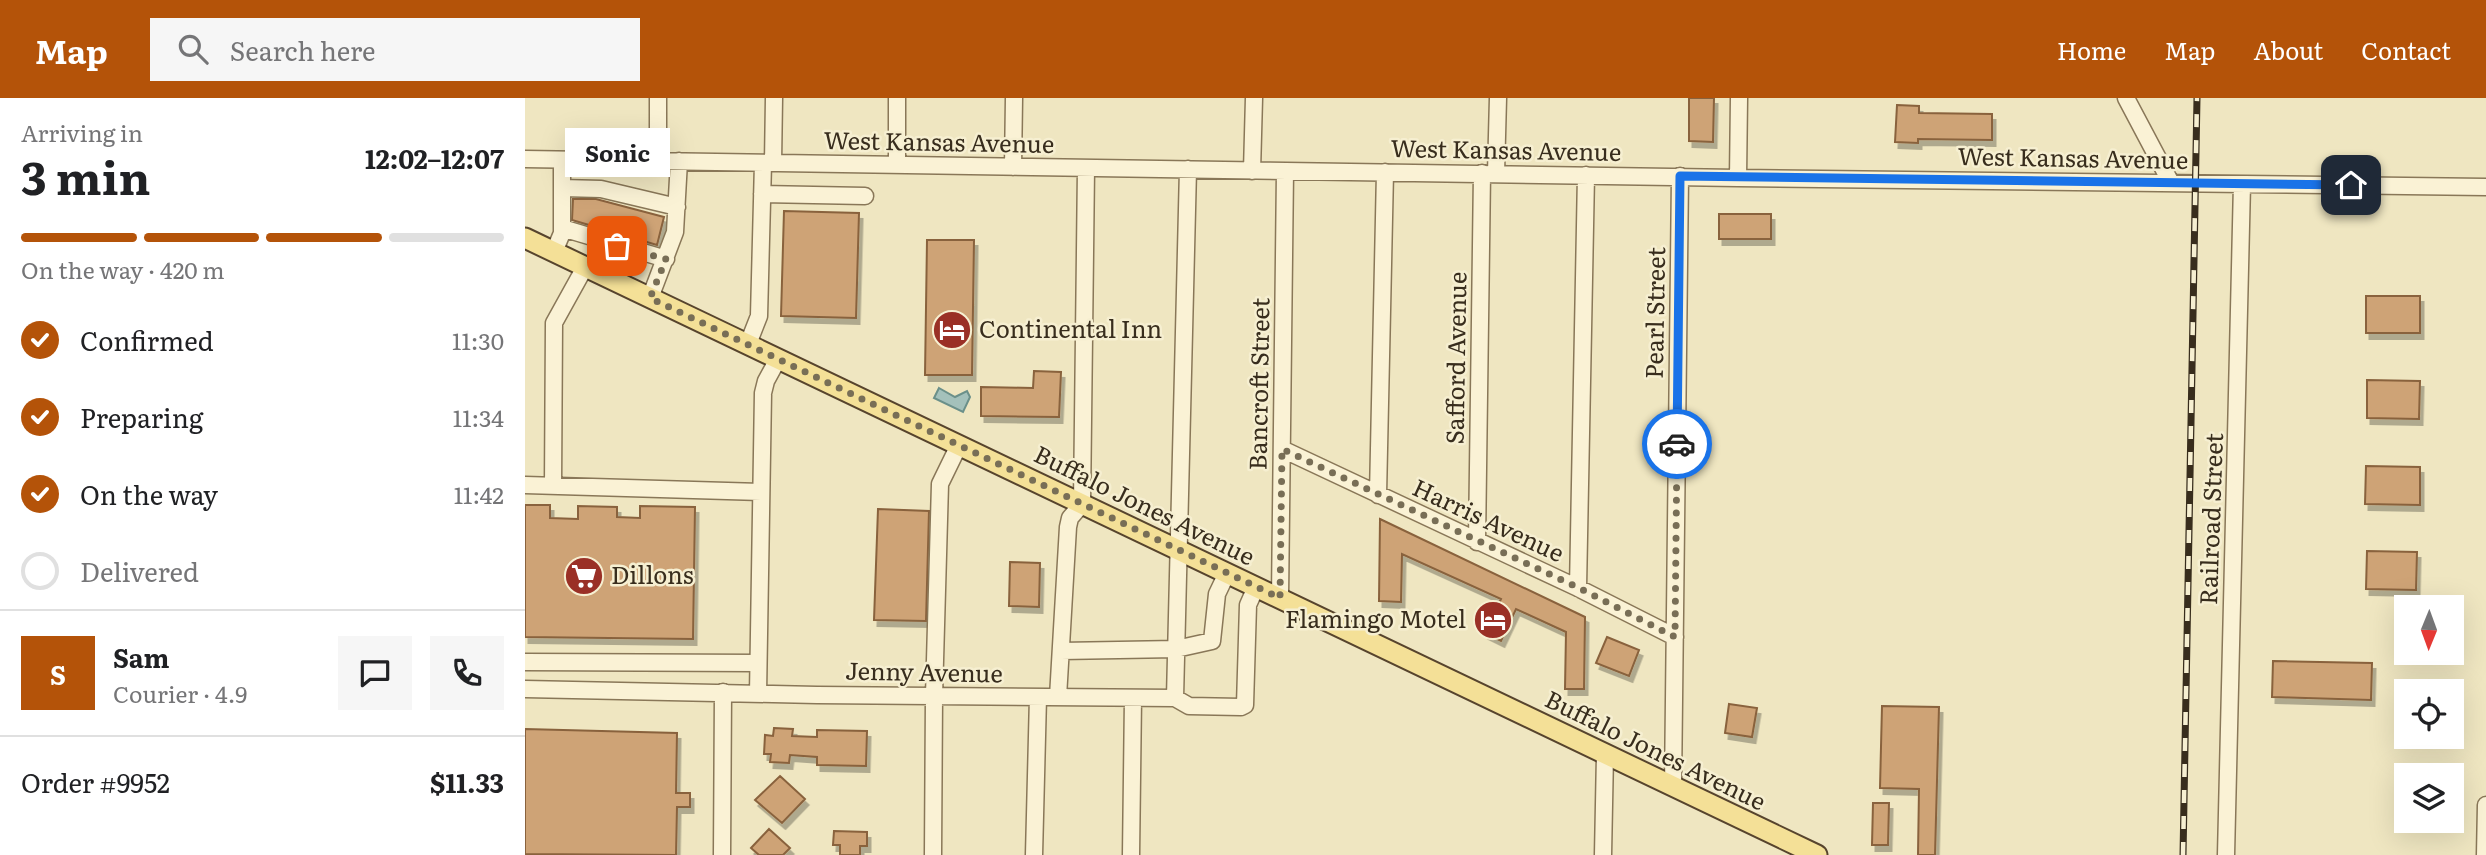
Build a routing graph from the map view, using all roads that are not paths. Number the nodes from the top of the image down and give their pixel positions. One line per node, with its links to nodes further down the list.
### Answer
1 (658, 98): 11 (street)
2 (774, 98): 13 (street)
3 (897, 98): 15 (street)
4 (1014, 98): 16 (street)
5 (1254, 98): 19 (street)
6 (1498, 98): 22 (street, Safford Avenue)
7 (1739, 98): 25 (street)
8 (2126, 98): 26 (street)
9 (525, 159): 10 (street, West Kansas Avenue)
10 (562, 160): 11 (street, West Kansas Avenue); 29 (street)
11 (657, 161): 12 (street, West Kansas Avenue)
12 (679, 161): 13 (street, West Kansas Avenue); 33 (street)
13 (768, 163): 14 (street, West Kansas Avenue); 30 (street)
14 (833, 164): 15 (street, West Kansas Avenue); 31 (street)
15 (897, 165): 16 (street, West Kansas Avenue)
16 (1013, 167): 17 (street, West Kansas Avenue)
17 (1086, 168): 18 (street, West Kansas Avenue); 48 (street)
18 (1188, 169): 19 (street, West Kansas Avenue); 50 (street)
19 (1252, 171): 20 (street, West Kansas Avenue)
20 (1285, 171): 21 (street, West Kansas Avenue); 43 (street, Bancroft Street)
21 (1385, 172): 22 (street, West Kansas Avenue); 47 (street)
22 (1489, 173): 23 (street, West Kansas Avenue); 49 (street, Safford Avenue)
23 (1586, 175): 24 (street, West Kansas Avenue); 53 (street)
24 (1680, 176): 25 (street, West Kansas Avenue); 55 (street, Pearl Street)
25 (1738, 178): 26 (street, West Kansas Avenue)
26 (2171, 183): 27 (street, West Kansas Avenue)
27 (2242, 184): 28 (street, West Kansas Avenue); 79 (street, Railroad Street)
28 (2486, 187)
29 (562, 188): 33 (street); 34 (street)
30 (762, 194): 31 (street); 40 (street)
31 (833, 195): 32 (street)
32 (865, 196)
33 (677, 207): 37 (street)
34 (562, 228): 36 (street); 37 (street)
35 (525, 238): 36 (main road, Buffalo Jones Avenue)
36 (554, 252): 38 (main road, Buffalo Jones Avenue)
37 (666, 259): 39 (street)
38 (585, 267): 39 (main road, Buffalo Jones Avenue); 45 (street)
39 (650, 298): 40 (main road, Buffalo Jones Avenue)
40 (748, 344): 41 (main road, Buffalo Jones Avenue)
41 (778, 359): 42 (main road, Buffalo Jones Avenue); 46 (street)
42 (959, 445): 48 (main road, Buffalo Jones Avenue); 65 (street)
43 (1282, 449): 47 (street, Harris Avenue); 54 (street, Bancroft Street)
44 (525, 485): 45 (street)
45 (553, 486): 46 (street)
46 (761, 492): 60 (street)
47 (1378, 495): 49 (street, Harris Avenue)
48 (1082, 504): 50 (main road, Buffalo Jones Avenue); 57 (street)
49 (1477, 542): 53 (street, Harris Avenue)
50 (1179, 550): 51 (main road, Buffalo Jones Avenue); 56 (street)
51 (1227, 573): 52 (main road, Buffalo Jones Avenue); 56 (street)
52 (1256, 587): 54 (main road, Buffalo Jones Avenue); 69 (street, Jenny Avenue)
53 (1579, 588): 55 (street, Harris Avenue)
54 (1280, 598): 70 (main road, Buffalo Jones Avenue)
55 (1675, 637): 71 (street, Pearl Street)
56 (1176, 649): 57 (street); 69 (street)
57 (1061, 651): 67 (street)
58 (525, 662): 59 (street)
59 (653, 662): 60 (street); 62 (street)
60 (758, 663): 64 (street)
61 (525, 689): 62 (street, Jenny Avenue)
62 (653, 691): 63 (street, Jenny Avenue)
63 (723, 692): 64 (street, Jenny Avenue); 73 (street)
64 (758, 694): 65 (street, Jenny Avenue)
65 (933, 696): 66 (street, Jenny Avenue); 74 (street)
66 (1038, 697): 67 (street, Jenny Avenue); 75 (street)
67 (1058, 697): 68 (street, Jenny Avenue)
68 (1133, 698): 69 (street, Jenny Avenue); 76 (street)
69 (1175, 698)
70 (1605, 754): 71 (main road, Buffalo Jones Avenue); 77 (street)
71 (1673, 787): 78 (main road, Buffalo Jones Avenue)
72 (2486, 805): 80 (street)
73 (722, 855)
74 (933, 855)
75 (1034, 855)
76 (1131, 855)
77 (1603, 855)
78 (1817, 855)
79 (2226, 855)
80 (2485, 855)

